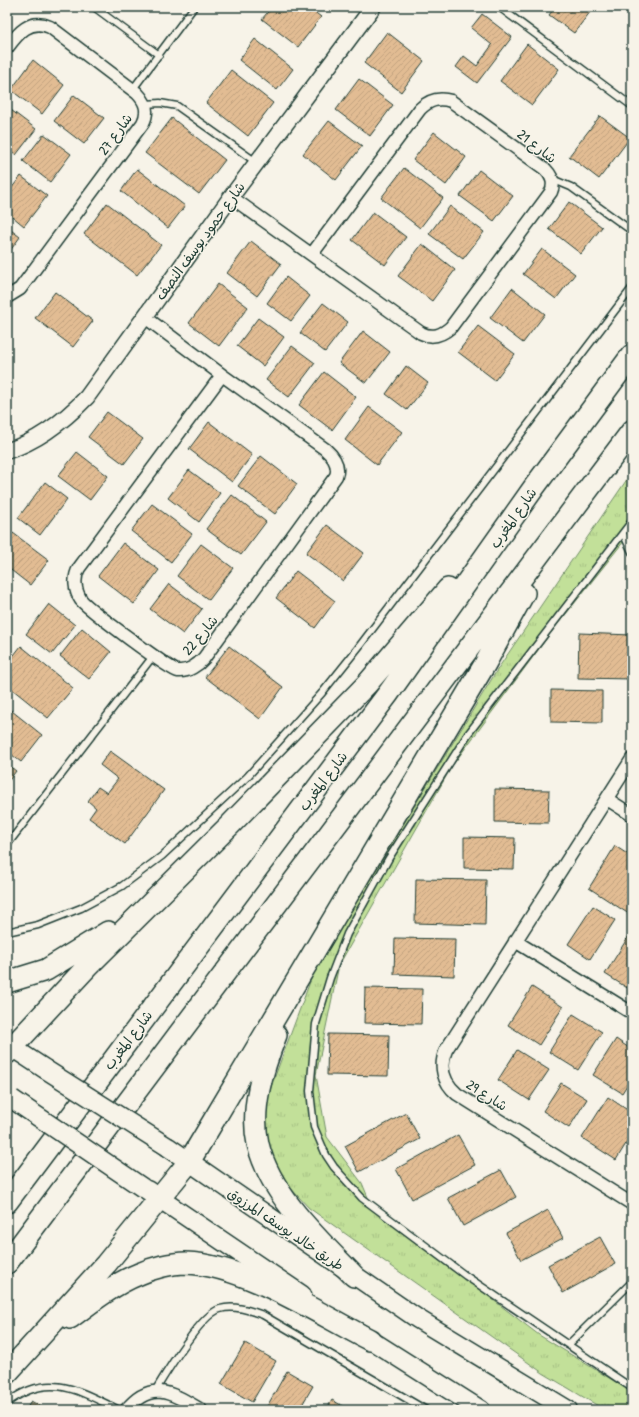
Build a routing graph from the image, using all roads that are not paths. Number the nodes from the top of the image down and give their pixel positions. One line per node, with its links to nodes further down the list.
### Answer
1 (94, 7): 6 (lane)
2 (194, 7): 6 (lane)
3 (373, 7): 10 (street, شارع حمود يوسف النصف)
4 (499, 7): 9 (lane)
5 (7, 48): 7 (street, شارع 27)
6 (159, 55): 7 (lane)
7 (133, 89): 8 (street, شارع 27)
8 (146, 104): 10 (lane); 16 (street, شارع 27)
9 (632, 106)
10 (256, 162): 12 (street, شارع حمود يوسف النصف)
11 (552, 179): 13 (lane); 14 (street, شارع 21); 14 (street, شارع 21)
12 (231, 197): 14 (street, شارع 21); 17 (street, شارع حمود يوسف النصف)
13 (632, 231)
14 (312, 254)
15 (632, 288): 33 (lane)
16 (7, 297)
17 (146, 317): 19 (street, شارع 22); 21 (street, شارع حمود يوسف النصف)
18 (632, 355): 22 (highway, شارع المغرب)
19 (222, 374): 27 (street, شارع 22); 27 (street, شارع 22)
20 (632, 431): 24 (highway)
21 (7, 451)
22 (535, 486): 32 (highway); 42 (highway, شارع المغرب)
23 (632, 521): 25 (lane)
24 (559, 527): 35 (highway); 44 (highway)
25 (623, 533): 26 (lane); 48 (lane)
26 (632, 552)
27 (154, 655): 31 (lane)
28 (632, 758): 29 (street, شارع 29)
29 (607, 799): 30 (street); 34 (street, شارع 29)
30 (632, 815)
31 (7, 845)
32 (151, 902): 36 (highway); 38 (highway)
33 (7, 932)
34 (515, 941): 37 (street); 43 (street, شارع 29)
35 (298, 979): 40 (highway); 45 (highway)
36 (7, 982)
37 (632, 1013)
38 (8, 1048): 40 (main road, طريق خالد يوسف المرزوق, bridge)
39 (10, 1097): 41 (main road, bridge)
40 (190, 1162): 41 (highway); 45 (main road, طريق خالد يوسف المرزوق)
41 (151, 1194): 47 (main road); 49 (highway)
42 (7, 1202)
43 (632, 1204)
44 (7, 1262)
45 (354, 1276): 58 (main road, طريق خالد يوسف المرزوق)
46 (632, 1282): 48 (lane)
47 (370, 1340): 49 (highway); 57 (main road)
48 (568, 1345): 50 (lane)
49 (14, 1366)
50 (632, 1388)
51 (156, 1391): 54 (street); 55 (street); 56 (lane)
52 (7, 1403): 53 (lane)
53 (119, 1410)
54 (126, 1410)
55 (201, 1410)
56 (426, 1410)
57 (481, 1410)
58 (568, 1410)

